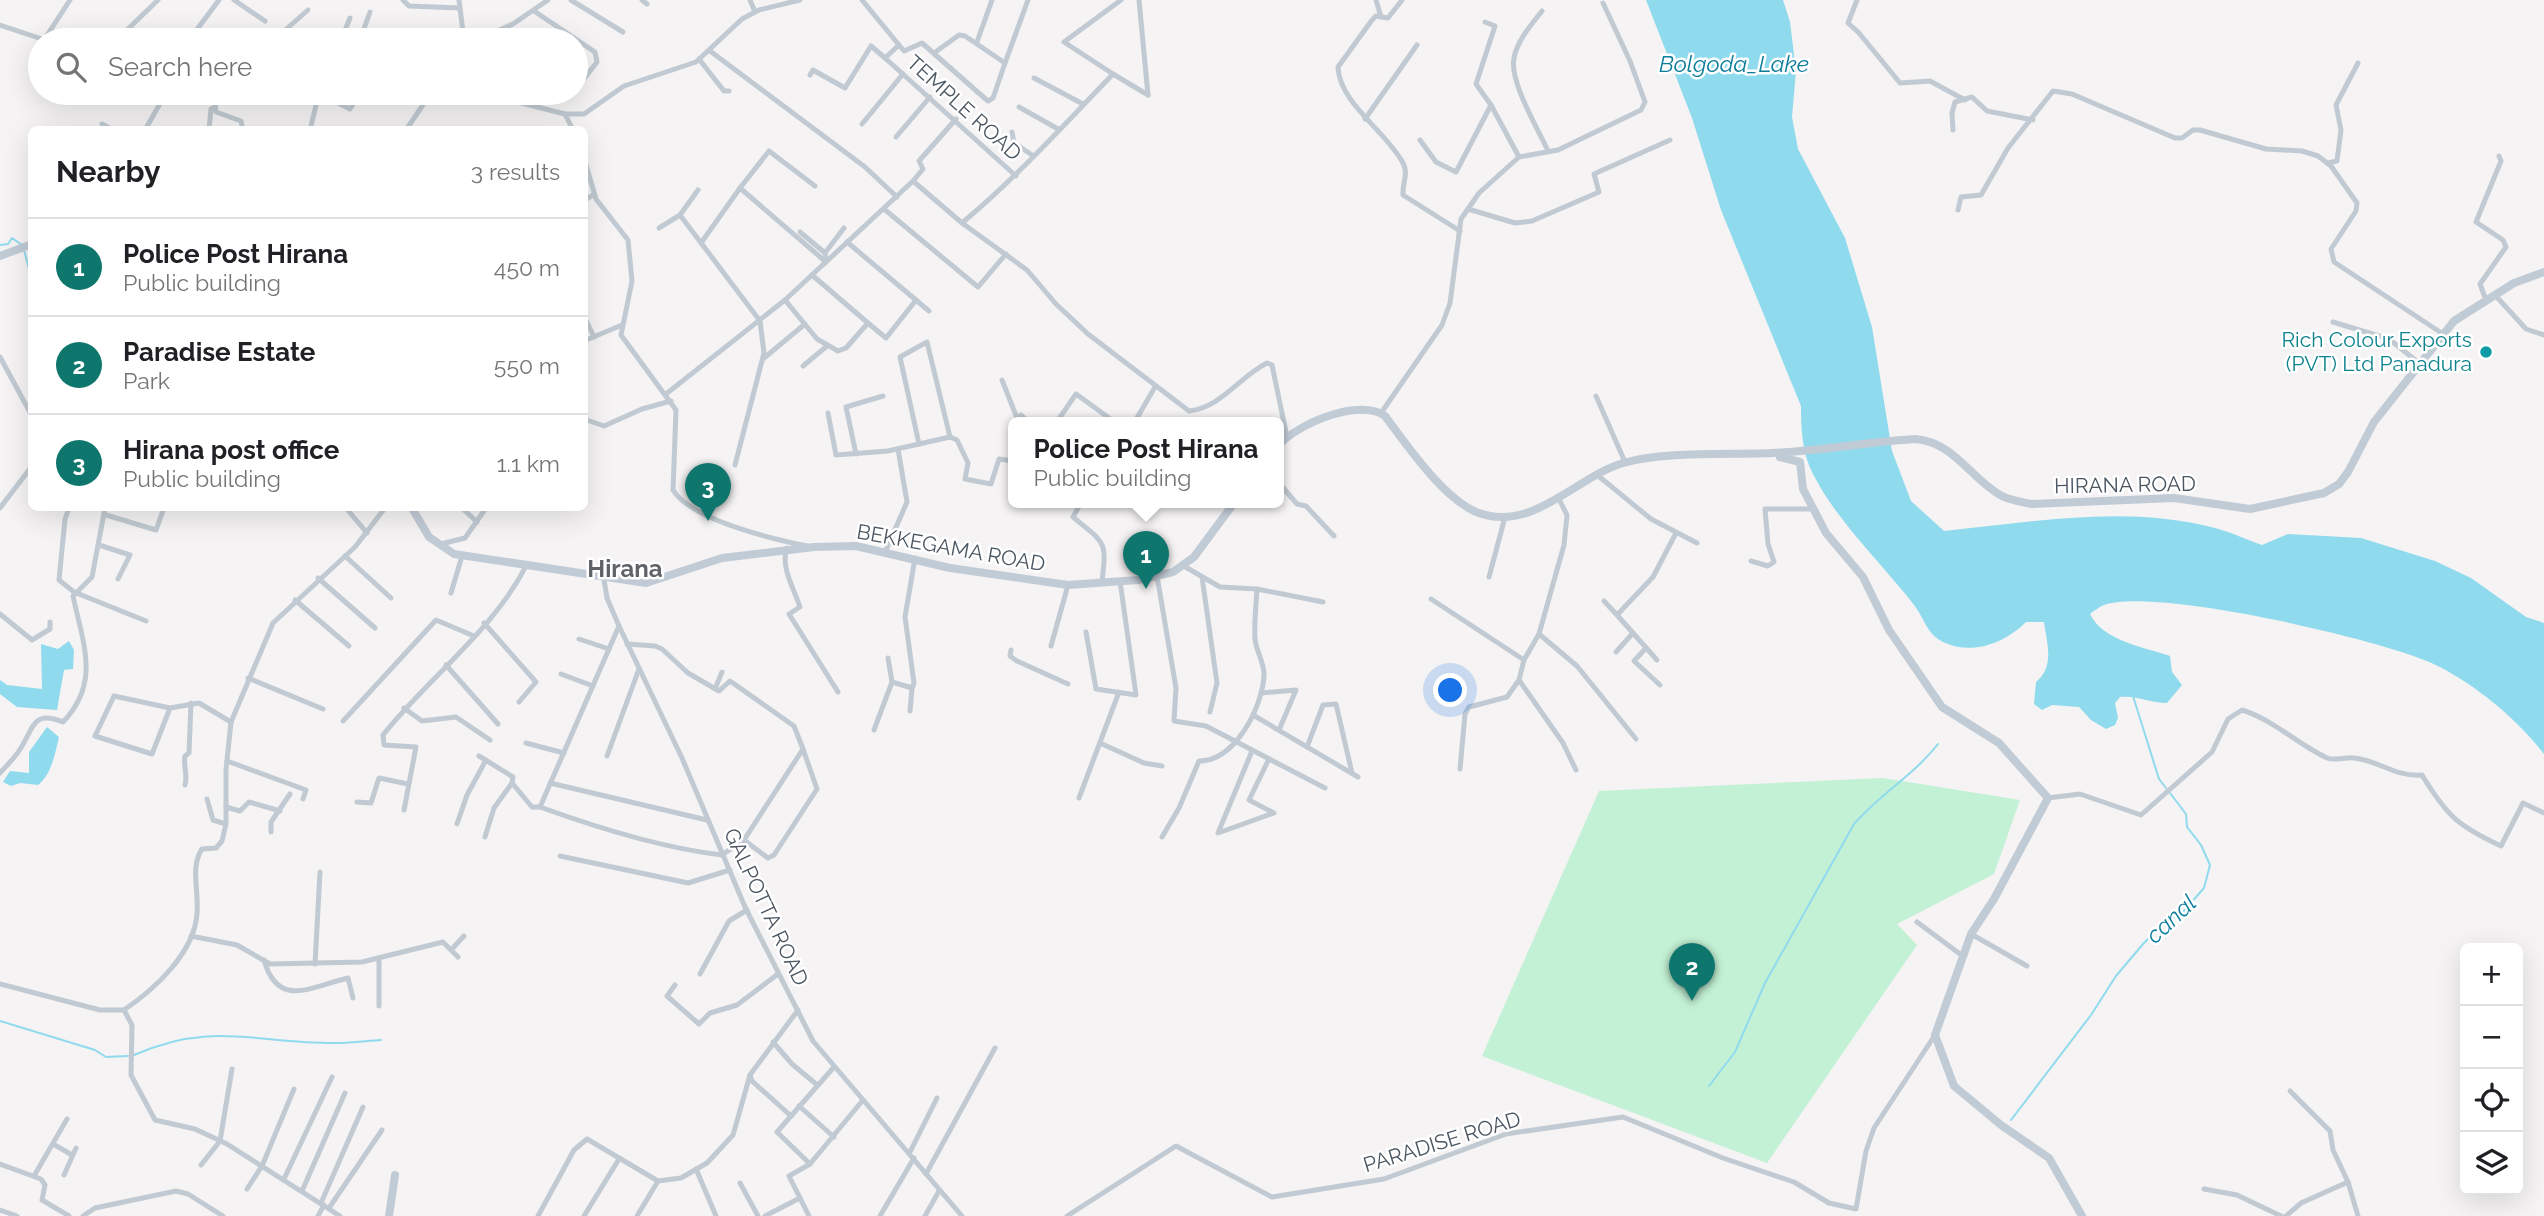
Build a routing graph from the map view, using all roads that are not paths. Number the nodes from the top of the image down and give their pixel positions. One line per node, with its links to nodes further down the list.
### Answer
1 (70, 0): 31 (street)
2 (158, 0): 32 (street)
3 (219, 0): 33 (street)
4 (234, 0): 28 (street)
5 (403, 0): 20 (street)
6 (459, 0): 20 (street)
7 (548, 0): 22 (street)
8 (571, 0): 40 (street)
9 (750, 0): 25 (street)
10 (800, 0): 25 (street)
11 (862, 0): 43 (street, TEMPLE ROAD)
12 (992, 0): 42 (street)
13 (1028, 0): 51 (street)
14 (1121, 0): 54 (street)
15 (1139, 0): 54 (street)
16 (1376, 0): 26 (street)
17 (1402, 0): 26 (street)
18 (1857, 0): 59 (street)
19 (1603, 3): 87 (street)
20 (460, 8): 37 (street)
21 (308, 10): 34 (street)
22 (534, 11): 38 (street); 39 (street)
23 (1542, 11): 87 (street)
24 (370, 12): 36 (street)
25 (755, 12): 46 (street)
26 (1381, 17): 70 (street)
27 (350, 18): 35 (street)
28 (265, 21)
29 (1485, 22): 65 (street)
30 (0, 25): 41 (street)
31 (52, 28)
32 (129, 28)
33 (198, 28)
34 (288, 28)
35 (346, 28)
36 (364, 28)
37 (462, 28)
38 (501, 28)
39 (560, 28)
40 (623, 32)
41 (28, 35)
42 (977, 42): 47 (street); 51 (street)
43 (899, 45): 47 (street); 48 (street, TEMPLE ROAD)
44 (1417, 45): 70 (street)
45 (588, 46): 52 (street)
46 (710, 51): 49 (street); 99 (street)
47 (934, 53): 51 (street)
48 (886, 58): 53 (street, TEMPLE ROAD); 55 (street)
49 (699, 59): 57 (street); 68 (street)
50 (2358, 62): 91 (street)
51 (1005, 63)
52 (588, 74)
53 (903, 74): 58 (street, TEMPLE ROAD); 73 (street)
54 (1113, 74): 60 (street)
55 (810, 75)
56 (1034, 78): 60 (street)
57 (729, 91)
58 (930, 97): 69 (street, TEMPLE ROAD); 84 (street)
59 (1965, 100): 71 (street); 82 (street)
60 (1083, 104): 81 (street)
61 (159, 105): 75 (street)
62 (316, 105): 78 (street)
63 (423, 105): 79 (street)
64 (529, 105): 68 (street)
65 (1492, 105): 85 (street); 89 (street)
66 (215, 107): 76 (street); 77 (street)
67 (1019, 107): 81 (street)
68 (565, 114): 80 (street)
69 (956, 119): 93 (street, TEMPLE ROAD); 94 (street)
70 (1365, 119): 108 (street)
71 (2033, 120): 91 (street); 103 (street)
72 (103, 124): 74 (street)
73 (862, 124)
74 (106, 126)
75 (147, 126)
76 (209, 126)
77 (242, 126)
78 (311, 126)
79 (408, 126)
80 (571, 126)
81 (1058, 130): 88 (street)
82 (1953, 130)
83 (1012, 132): 88 (street)
84 (896, 137)
85 (1420, 140)
86 (1670, 140): 102 (street)
87 (1548, 151): 89 (street)
88 (1032, 155): 93 (street)
89 (1519, 156): 102 (street)
90 (2499, 156): 122 (street)
91 (2329, 163): 130 (street)
92 (588, 172): 98 (street)
93 (1016, 176): 105 (street)
94 (913, 181): 99 (street); 105 (street)
95 (814, 186): 96 (street)
96 (740, 188): 111 (street); 116 (street)
97 (698, 190): 104 (street)
98 (594, 194): 100 (street); 129 (street)
99 (897, 197): 101 (street)
100 (588, 198)
101 (884, 209): 110 (street); 114 (street)
102 (1468, 209): 108 (street)
103 (1958, 210)
104 (680, 215): 106 (street); 111 (street)
105 (962, 223): 114 (street)
106 (659, 228)
107 (844, 228): 113 (street)
108 (1460, 231): 148 (street)
109 (800, 232): 113 (street)
110 (847, 242): 116 (street); 121 (street)
111 (701, 243): 124 (street)
112 (28, 246): 115 (street)
113 (825, 253): 116 (street)
114 (1006, 254): 141 (street)
115 (0, 256)
116 (826, 262): 118 (street)
117 (2544, 272): 119 (street, HIRANA ROAD)
118 (812, 275): 120 (street); 126 (street)
119 (2495, 295): 122 (street, HIRANA ROAD); 131 (street)
120 (785, 300): 124 (street); 128 (street)
121 (916, 300): 123 (street); 126 (street)
122 (2486, 300): 130 (street, HIRANA ROAD)
123 (929, 311)
124 (760, 321): 136 (street); 142 (street)
125 (2333, 322): 137 (street)
126 (868, 323): 134 (street)
127 (588, 324): 132 (street)
128 (805, 324): 134 (street); 136 (street)
129 (622, 325): 132 (street); 142 (street)
130 (2443, 334): 137 (street, HIRANA ROAD)
131 (2544, 335)
132 (594, 337): 133 (street)
133 (588, 339)
134 (827, 346): 138 (street)
135 (0, 357): 139 (street)
136 (763, 359): 165 (street)
137 (2419, 363): 161 (street, HIRANA ROAD)
138 (803, 366)
139 (3, 368): 146 (street)
140 (1002, 380): 149 (street)
141 (1155, 387): 152 (street); 153 (street)
142 (666, 394): 145 (street)
143 (883, 396): 162 (street)
144 (1596, 396): 164 (street)
145 (671, 401): 154 (street); 192 (street)
146 (28, 409)
147 (828, 413): 162 (street)
148 (1381, 413): 157 (street); 184 (street)
149 (1017, 417)
150 (1060, 417): 151 (street)
151 (1108, 417)
152 (1138, 417)
153 (1283, 417)
154 (588, 420)
155 (1284, 423): 157 (street)
156 (950, 437): 159 (street); 159 (street); 163 (street)
157 (1287, 437): 158 (street)
158 (1284, 440)
159 (919, 444): 160 (street)
160 (898, 449): 162 (street); 193 (street)
161 (1770, 453): 164 (street, HIRANA ROAD); 174 (street)
162 (856, 454)
163 (1008, 461)
164 (1625, 462): 167 (street)
165 (735, 465)
166 (28, 471): 169 (street)
167 (1596, 474): 170 (street); 187 (street)
168 (1284, 489): 188 (street)
169 (3, 499): 171 (street)
170 (1559, 499): 184 (street); 226 (street)
171 (0, 508)
172 (1079, 508): 207 (street)
173 (1230, 508): 199 (street, BEKKEGAMA ROAD)
174 (1813, 509): 197 (street); 292 (street)
175 (68, 511): 210 (street)
176 (105, 511): 183 (street)
177 (163, 511): 183 (street)
178 (349, 511): 186 (street)
179 (383, 511): 186 (street)
180 (414, 511): 190 (street)
181 (465, 511): 185 (street)
182 (484, 511): 185 (street)
183 (106, 515): 191 (street)
184 (1505, 517): 203 (street)
185 (477, 522): 190 (street)
186 (368, 533): 194 (street)
187 (1676, 533): 189 (street); 218 (street)
188 (1334, 536)
189 (1697, 542)
190 (438, 544): 195 (street, BEKKEGAMA ROAD)
191 (99, 545): 205 (street); 210 (street)
192 (787, 546): 193 (street, BEKKEGAMA ROAD); 200 (street, BEKKEGAMA ROAD); 251 (street)
193 (886, 551): 196 (street, BEKKEGAMA ROAD)
194 (345, 555): 204 (street); 212 (street)
195 (462, 556): 198 (street, BEKKEGAMA ROAD); 211 (street)
196 (915, 558): 208 (street, BEKKEGAMA ROAD); 249 (street)
197 (1751, 561)
198 (527, 564): 200 (street, BEKKEGAMA ROAD); 221 (street)
199 (1182, 565): 201 (street, BEKKEGAMA ROAD); 202 (street)
200 (603, 574): 222 (street, GALPOTTA ROAD)
201 (1157, 576): 206 (street, BEKKEGAMA ROAD); 269 (street)
202 (1202, 577): 209 (street); 260 (street)
203 (1489, 577)
204 (318, 578): 214 (street); 223 (street)
205 (118, 579)
206 (1120, 581): 207 (street, BEKKEGAMA ROAD); 252 (street)
207 (1102, 582): 208 (street, BEKKEGAMA ROAD)
208 (1068, 585): 231 (street)
209 (1257, 590): 216 (street); 253 (street)
210 (74, 592): 219 (street); 284 (street)
211 (451, 593)
212 (391, 598)
213 (1431, 599): 237 (street)
214 (295, 600): 230 (street); 243 (street)
215 (1604, 601): 218 (street)
216 (1323, 602)
217 (0, 614): 220 (street)
218 (1617, 615): 225 (street)
219 (146, 621)
220 (50, 622)
221 (484, 623): 227 (street); 254 (street)
222 (619, 626): 229 (street, GALPOTTA ROAD); 233 (street)
223 (375, 628)
224 (1086, 632): 252 (street)
225 (1633, 633): 232 (street); 235 (street)
226 (1539, 634): 237 (street); 267 (street)
227 (474, 636): 239 (street); 262 (street)
228 (579, 639): 233 (street)
229 (627, 644): 240 (street, GALPOTTA ROAD); 250 (street)
230 (349, 646)
231 (1051, 646)
232 (1646, 648): 238 (street); 247 (street)
233 (609, 649): 248 (street)
234 (1011, 650): 246 (street)
235 (1616, 653)
236 (888, 657): 245 (street)
237 (1524, 660): 244 (street)
238 (1657, 660)
239 (446, 666): 257 (street); 264 (street)
240 (639, 669): 276 (street); 301 (street, GALPOTTA ROAD)
241 (722, 672): 250 (street)
242 (561, 674): 248 (street)
243 (248, 678): 258 (street); 263 (street)
244 (1520, 680): 282 (street); 283 (street)
245 (892, 682): 249 (street); 265 (street)
246 (1068, 684)
247 (1660, 685)
248 (593, 686): 275 (street)
249 (912, 688): 259 (street)
250 (715, 689): 273 (street)
251 (838, 692)
252 (1119, 692): 271 (street)
253 (1261, 693): 261 (street); 266 (street)
254 (519, 702)
255 (191, 703): 256 (street); 263 (street); 288 (street)
256 (170, 708): 256 (street)
257 (404, 708): 268 (street); 287 (street)
258 (323, 709)
259 (910, 711)
260 (1210, 712)
261 (1253, 715): 266 (street); 269 (street)
262 (343, 721)
263 (231, 722): 279 (street)
264 (498, 724)
265 (874, 730)
266 (1279, 730): 272 (street)
267 (1636, 739)
268 (490, 740)
269 (1237, 740): 274 (street); 305 (street)
270 (526, 743): 275 (street)
271 (1100, 743): 281 (street); 291 (street)
272 (1307, 747): 272 (street)
273 (803, 749): 307 (street); 307 (street)
274 (1252, 751): 280 (street); 280 (street)
275 (564, 753): 286 (street)
276 (607, 755)
277 (479, 756): 278 (street)
278 (486, 760): 285 (street); 303 (street)
279 (227, 761): 294 (street); 296 (street)
280 (1268, 761): 289 (street)
281 (1162, 766)
282 (1460, 769)
283 (1576, 769)
284 (0, 773)
285 (512, 783): 297 (street); 306 (street)
286 (550, 783): 297 (street); 301 (street)
287 (408, 784): 295 (street); 298 (street)
288 (185, 785)
289 (1325, 788)
290 (290, 794): 299 (street)
291 (1079, 798)
292 (2048, 798): 300 (street); 314 (street)
293 (207, 799): 302 (street)
294 (303, 799)
295 (357, 802)
296 (226, 807): 299 (street); 302 (street)
297 (540, 807): 308 (street)
298 (404, 810)
299 (280, 811): 304 (street)
300 (2544, 813)
301 (707, 820): 308 (street, GALPOTTA ROAD)
302 (226, 824): 315 (street)
303 (457, 824)
304 (271, 832)
305 (1162, 836)
306 (485, 837)
307 (744, 840): 308 (street)
308 (722, 855): 310 (street, GALPOTTA ROAD)
309 (560, 856): 310 (street)
310 (730, 870): 312 (street, GALPOTTA ROAD)
311 (320, 872): 322 (street)
312 (747, 910): 324 (street); 325 (street, GALPOTTA ROAD)
313 (1917, 922): 319 (street)
314 (1971, 934): 319 (street); 323 (street)
315 (191, 936): 321 (street); 330 (street)
316 (464, 936): 317 (street)
317 (451, 950): 318 (street); 320 (street)
318 (458, 957)
319 (1964, 957): 332 (street)
320 (379, 958): 322 (street); 329 (street)
321 (264, 960): 322 (street); 328 (street)
322 (315, 964)
323 (2027, 966)
324 (700, 974)
325 (778, 974): 327 (street); 331 (street, GALPOTTA ROAD)
326 (0, 984): 330 (street)
327 (675, 985)
328 (353, 998)
329 (379, 1006)
330 (124, 1010): 351 (street)
331 (798, 1010): 333 (street); 335 (street, GALPOTTA ROAD)
332 (1935, 1035): 378 (street, PARADISE ROAD); 397 (street)
333 (773, 1042): 337 (street); 339 (street)
334 (995, 1048): 362 (street)
335 (834, 1067): 339 (street); 344 (street, GALPOTTA ROAD)
336 (232, 1069): 351 (street)
337 (750, 1075): 347 (street); 361 (street)
338 (332, 1077): 366 (street)
339 (816, 1084): 345 (street)
340 (294, 1089): 360 (street)
341 (2290, 1091): 368 (street)
342 (345, 1093): 372 (street)
343 (937, 1098): 355 (street)
344 (863, 1100): 350 (street); 355 (street, GALPOTTA ROAD)
345 (799, 1106): 347 (street); 350 (street)
346 (363, 1107): 375 (street)
347 (791, 1115): 358 (street)
348 (67, 1119): 352 (street)
349 (382, 1130): 375 (street)
350 (834, 1137): 358 (street)
351 (220, 1141): 359 (street); 360 (street)
352 (53, 1144): 354 (street); 365 (street)
353 (76, 1148): 354 (street)
354 (72, 1155): 363 (street)
355 (912, 1155): 362 (street, GALPOTTA ROAD); 393 (street)
356 (619, 1159): 367 (street); 386 (street); 387 (street)
357 (0, 1164): 365 (street)
358 (810, 1164): 374 (street)
359 (201, 1165)
360 (262, 1166): 366 (street); 370 (street)
361 (696, 1169): 367 (street); 389 (street)
362 (926, 1174): 373 (street, GALPOTTA ROAD)
363 (64, 1175)
364 (395, 1175): 385 (street)
365 (34, 1176): 380 (street)
366 (284, 1179): 372 (street)
367 (657, 1181): 388 (street)
368 (2348, 1182): 398 (street); 399 (street)
369 (740, 1183): 390 (street)
370 (247, 1189)
371 (2204, 1189): 398 (street)
372 (302, 1191): 375 (street)
373 (939, 1191): 394 (street); 395 (street, GALPOTTA ROAD)
374 (800, 1198): 391 (street); 392 (street)
375 (325, 1205): 383 (street); 384 (street)
376 (0, 1210): 379 (street)
377 (1079, 1213): 378 (street, PARADISE ROAD); 396 (street, PARADISE ROAD)
378 (1856, 1213)
379 (17, 1216)
380 (69, 1216)
381 (83, 1216): 382 (street)
382 (223, 1216)
383 (318, 1216)
384 (340, 1216)
385 (389, 1216)
386 (538, 1216)
387 (584, 1216)
388 (637, 1216)
389 (716, 1216)
390 (758, 1216)
391 (765, 1216)
392 (809, 1216)
393 (880, 1216)
394 (925, 1216)
395 (962, 1216)
396 (1067, 1216)
397 (2082, 1216)
398 (2284, 1216)
399 (2358, 1216)

